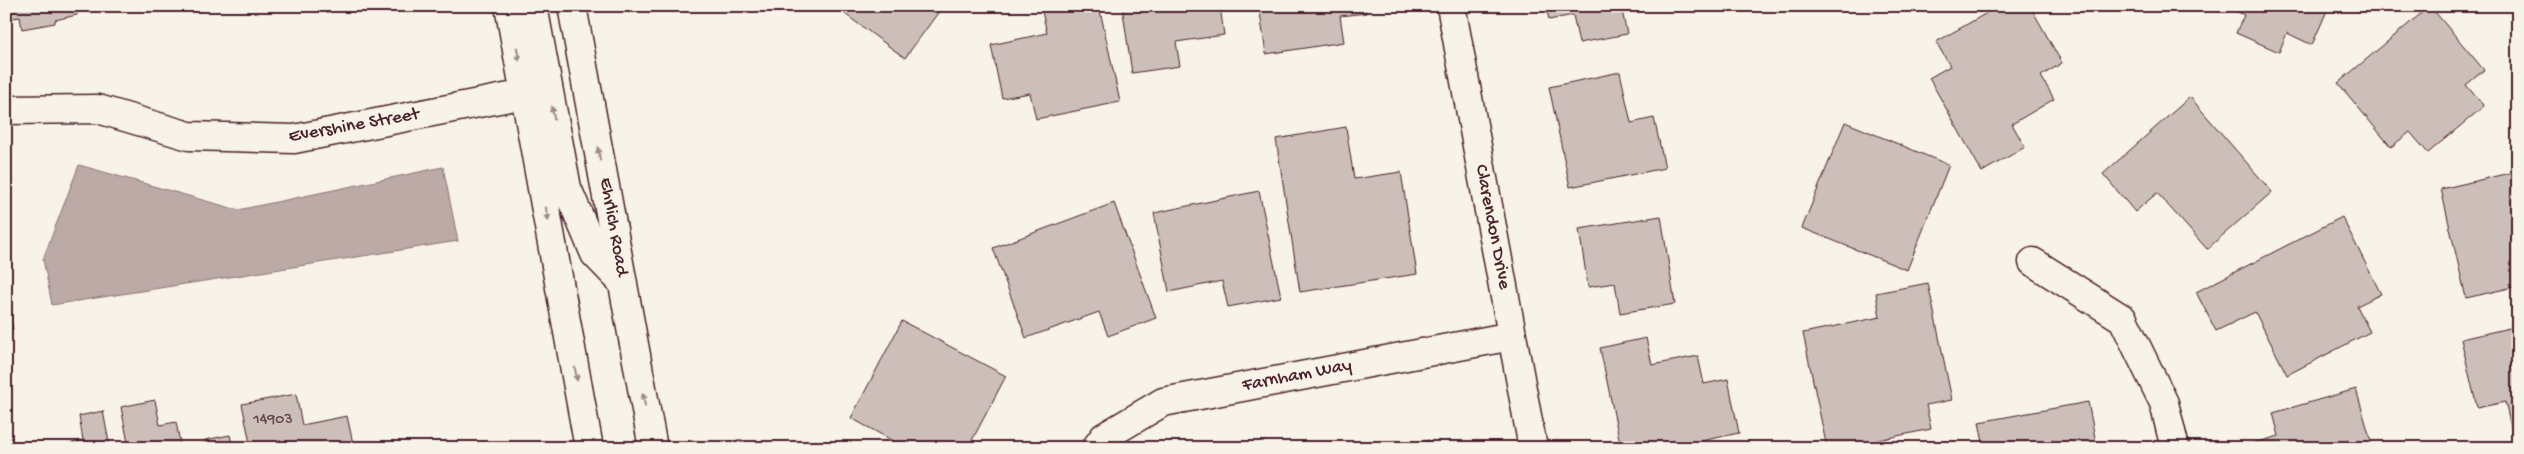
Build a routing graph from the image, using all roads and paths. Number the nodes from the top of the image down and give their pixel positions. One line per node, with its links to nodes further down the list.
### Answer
1 (509, 6): 5 (street, one-way to 5)
2 (533, 6): 8 (street, one-way to 2)
3 (572, 6): 8 (street, Ehrlich Road, one-way to 3)
4 (1451, 6): 9 (street, Clarendon Drive)
5 (525, 94): 6 (street, Evershine Street); 10 (street, one-way to 10)
6 (6, 110)
7 (2033, 262): 14 (street)
8 (623, 284): 11 (street, Ehrlich Road, one-way to 8)
9 (1512, 336): 12 (street, Farnham Way); 13 (street, Clarendon Drive)
10 (589, 448)
11 (653, 448)
12 (1096, 448)
13 (1533, 448)
14 (2175, 448)

